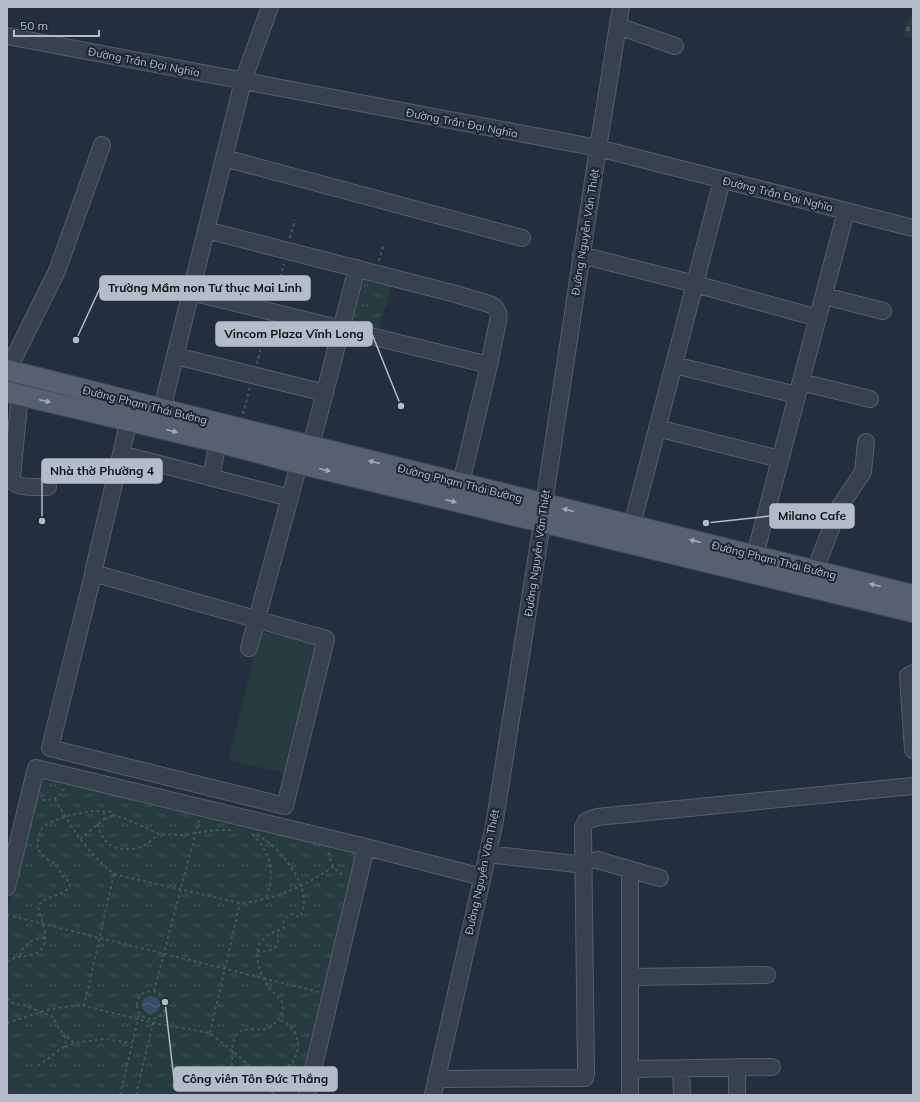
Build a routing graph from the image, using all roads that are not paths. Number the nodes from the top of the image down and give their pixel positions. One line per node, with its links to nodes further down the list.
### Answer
1 (270, 7): 6 (street)
2 (621, 7): 3 (street, Đường Nguyễn Văn Thiệt)
3 (618, 26): 5 (street); 8 (street, Đường Nguyễn Văn Thiệt)
4 (7, 36): 6 (street, Đường Trần Đại Nghĩa)
5 (675, 46)
6 (243, 81): 8 (street, Đường Trần Đại Nghĩa); 9 (street)
7 (102, 145): 26 (street)
8 (598, 148): 10 (street, Đường Trần Đại Nghĩa); 15 (street, Đường Nguyễn Văn Thiệt)
9 (224, 158): 13 (street); 14 (street)
10 (722, 180): 11 (street, Đường Trần Đại Nghĩa); 17 (street)
11 (846, 211): 12 (street, Đường Trần Đại Nghĩa); 19 (street)
12 (913, 228)
13 (206, 230): 16 (street); 18 (street)
14 (522, 238)
15 (581, 255): 17 (street); 44 (street, Đường Nguyễn Văn Thiệt)
16 (357, 268): 22 (street); 24 (street)
17 (695, 284): 21 (street); 25 (street)
18 (191, 292): 22 (street); 23 (street)
19 (824, 296): 20 (street); 21 (street)
20 (883, 311)
21 (818, 318): 27 (street)
22 (342, 329): 24 (street); 28 (street)
23 (176, 356): 28 (street); 31 (street)
24 (489, 365): 41 (street)
25 (674, 365): 27 (street); 33 (street)
26 (8, 370): 31 (main road, Đường Phạm Thái Bường)
27 (799, 388): 30 (street); 38 (street)
28 (325, 393): 36 (street)
29 (14, 394): 32 (main road, Đường Phạm Thái Bường, one-way to 32); 42 (street)
30 (870, 399)
31 (162, 409): 34 (main road, Đường Phạm Thái Bường)
32 (128, 420): 34 (main road, Đường Phạm Thái Bường, one-way to 34); 37 (street)
33 (657, 428): 38 (street); 45 (street)
34 (220, 433): 36 (main road, Đường Phạm Thái Bường); 39 (main road, Đường Phạm Thái Bường); 40 (street)
35 (866, 442): 47 (street)
36 (311, 446): 41 (main road, Đường Phạm Thái Bường, one-way to 36)
37 (121, 454): 40 (street); 48 (street)
38 (780, 459): 46 (street)
39 (299, 464): 43 (street); 44 (main road, Đường Phạm Thái Bường, one-way to 44)
40 (211, 477): 43 (street)
41 (461, 483): 44 (main road, Đường Phạm Thái Bường)
42 (48, 487)
43 (290, 498): 51 (street)
44 (543, 513): 45 (main road, Đường Phạm Thái Bường, one-way to 44); 46 (main road, Đường Phạm Thái Bường); 57 (street, Đường Nguyễn Văn Thiệt)
45 (632, 525): 46 (main road, Đường Phạm Thái Bường, one-way to 45)
46 (752, 564): 47 (main road, Đường Phạm Thái Bường); 50 (main road, Đường Phạm Thái Bường)
47 (815, 570): 49 (main road, Đường Phạm Thái Bường, one-way to 47)
48 (93, 573): 51 (street); 51 (street)
49 (913, 594)
50 (913, 612)
51 (257, 620): 52 (street)
52 (249, 648)
53 (913, 673): 54 (street)
54 (913, 750)
55 (913, 786): 58 (street)
56 (366, 847): 60 (street); 62 (street); 70 (street)
57 (487, 854): 58 (street); 60 (street, Đường Nguyễn Văn Thiệt)
58 (591, 863): 59 (street); 69 (street)
59 (630, 869): 61 (street); 64 (street)
60 (482, 877): 69 (street, Đường Nguyễn Văn Thiệt)
61 (660, 878)
62 (7, 887)
63 (767, 974): 64 (street)
64 (630, 977): 68 (street)
65 (736, 1067): 66 (street); 67 (street); 74 (street)
66 (772, 1067)
67 (682, 1068): 68 (street); 73 (street)
68 (630, 1069): 72 (street)
69 (436, 1079): 71 (street, Đường Nguyễn Văn Thiệt)
70 (307, 1095)
71 (433, 1095)
72 (630, 1095)
73 (682, 1095)
74 (737, 1095)

